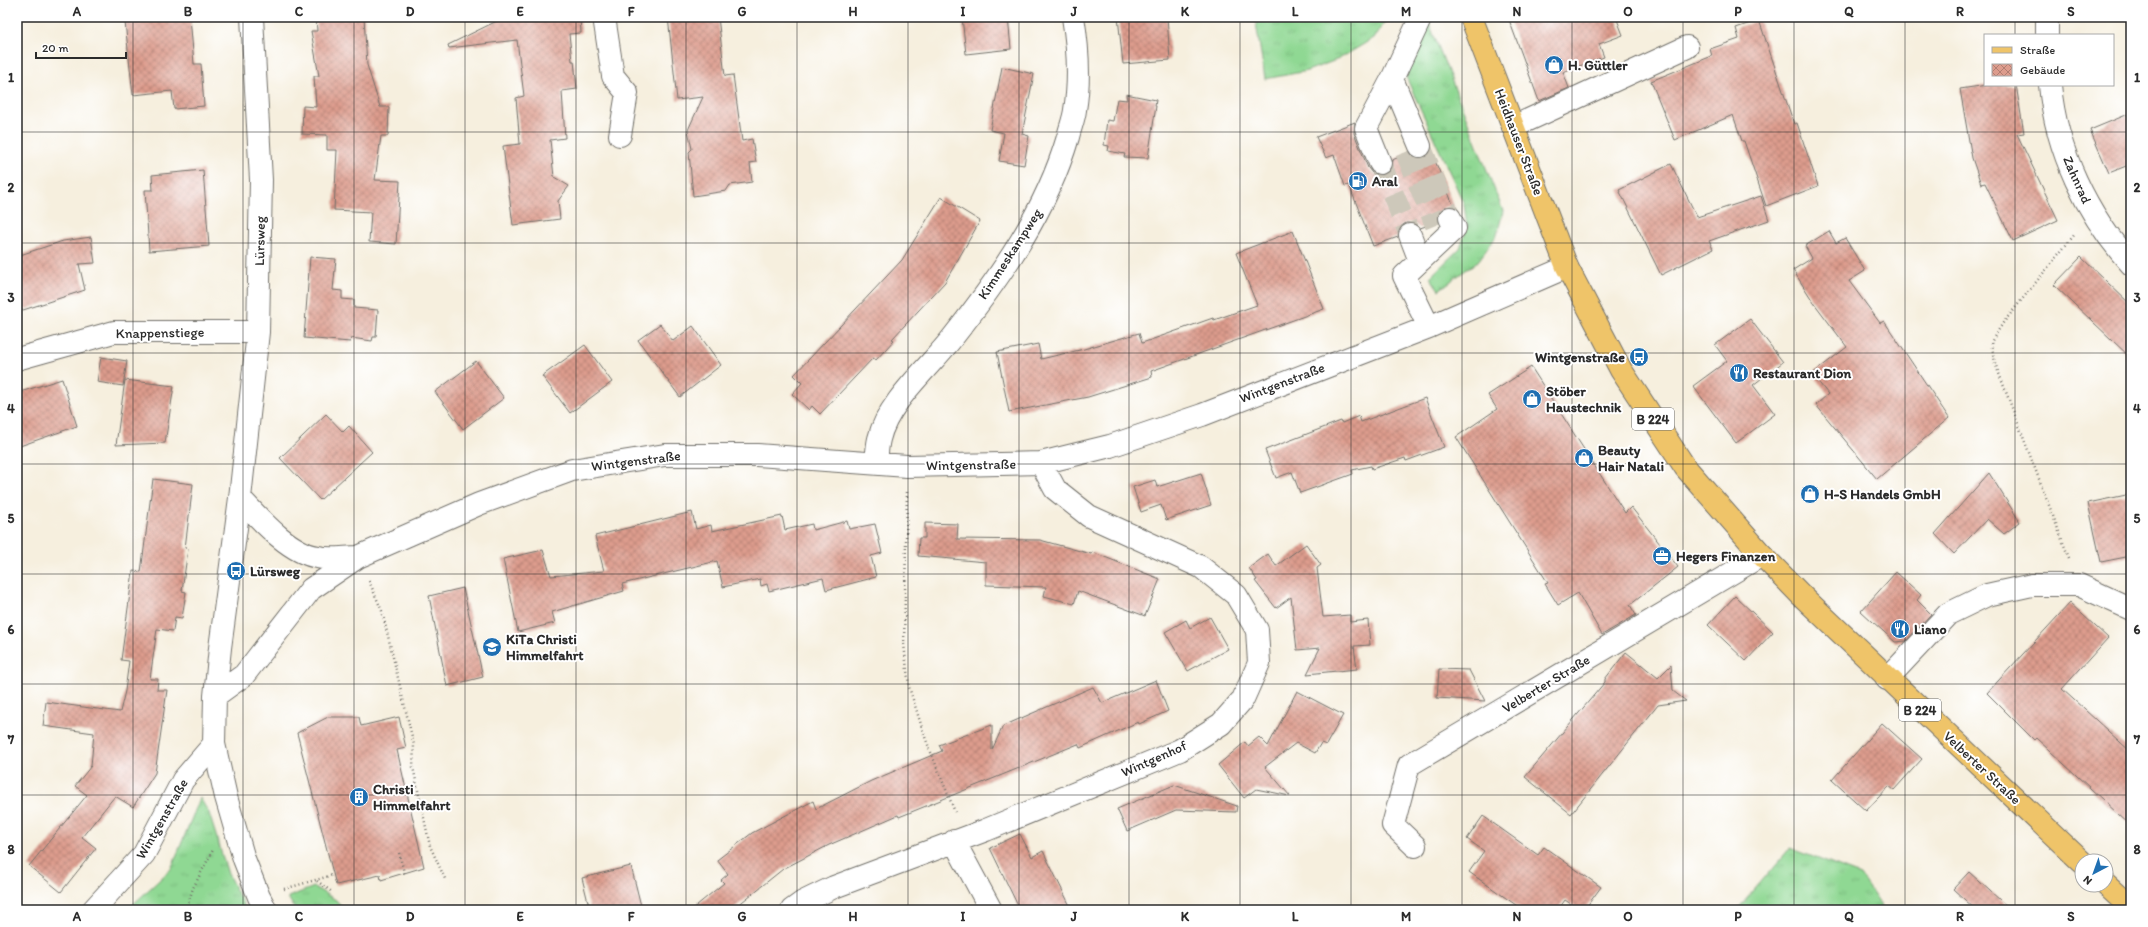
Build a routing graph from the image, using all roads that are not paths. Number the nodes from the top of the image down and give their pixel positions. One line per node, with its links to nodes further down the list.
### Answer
1 (252, 17): 17 (street, Lürsweg)
2 (604, 17): 12 (street)
3 (1073, 17): 19 (street, Kimmeskampweg)
4 (1421, 17): 10 (street)
5 (1471, 17): 11 (main road, Heidhauser Straße / B 224)
6 (2047, 17): 7 (street)
7 (2047, 34)
8 (1687, 46): 11 (street)
9 (2050, 86): 14 (street, Zahnrad)
10 (1383, 96): 10 (street)
11 (1513, 127): 15 (main road, Heidhauser Straße / B 224)
12 (620, 135)
13 (1430, 237): 16 (street)
14 (2131, 264)
15 (1567, 267): 16 (street, Wintgenstraße); 22 (main road, Velberter Straße / B 224)
16 (1429, 327): 20 (street, Wintgenstraße)
17 (258, 332): 18 (street, Knappenstiege); 21 (street, Lürsweg)
18 (17, 359)
19 (876, 463): 20 (street, Wintgenstraße); 23 (street, Wintgenstraße)
20 (1041, 463): 28 (street, Wintgenhof)
21 (240, 498): 23 (street, Wintgenstraße); 26 (street, Lürsweg)
22 (1762, 555): 25 (main road, Velberter Straße / B 224); 29 (street, Velberter Straße)
23 (358, 557): 26 (street, Wintgenstraße)
24 (2131, 608): 25 (street)
25 (1887, 679): 30 (main road, Velberter Straße / B 224)
26 (215, 696): 27 (street, Lürsweg)
27 (214, 744): 33 (street, Wintgenstraße); 34 (street, Lürsweg)
28 (961, 839): 35 (street, Wintgenhof); 36 (street)
29 (1415, 846)
30 (2074, 854)
31 (2114, 892): 32 (main road)
32 (2131, 908)
33 (93, 910)
34 (266, 910)
35 (792, 910)
36 (991, 910)

